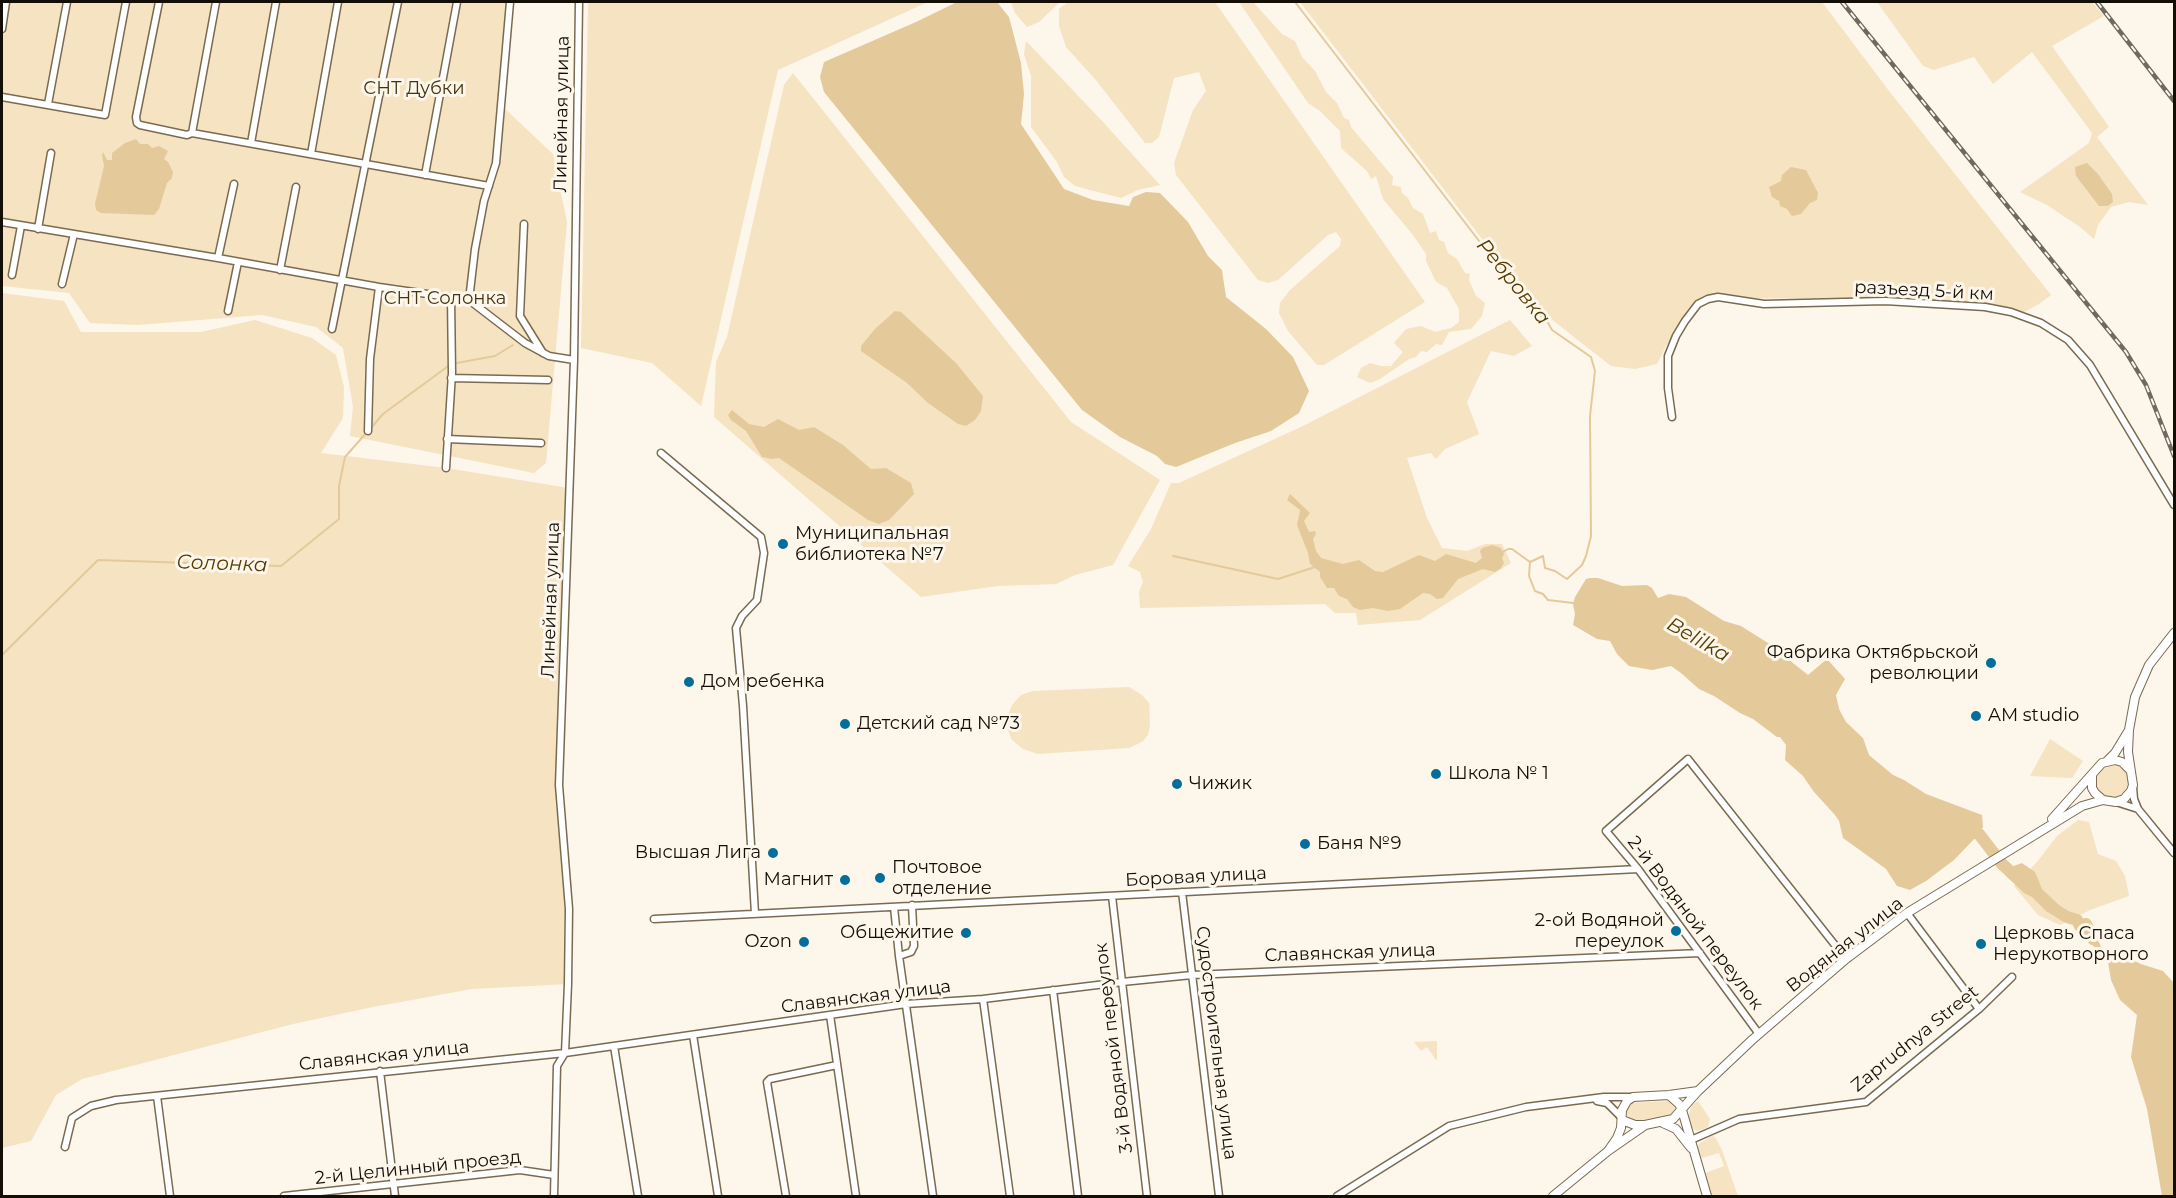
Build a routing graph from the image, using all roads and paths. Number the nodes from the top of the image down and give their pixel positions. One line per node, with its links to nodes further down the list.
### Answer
1 (6, 2): 12 (street)
2 (67, 2): 14 (street)
3 (126, 2): 14 (street)
4 (159, 2): 15 (street)
5 (216, 2): 15 (street)
6 (276, 2): 16 (street)
7 (338, 2): 18 (street)
8 (398, 2): 19 (street)
9 (457, 2): 20 (street)
10 (510, 2): 22 (street)
11 (579, 2): 41 (street, Линейная улица)
12 (2, 29)
13 (2, 97): 14 (street)
14 (48, 104)
15 (192, 133): 16 (street)
16 (251, 143): 18 (street)
17 (51, 153): 27 (street)
18 (311, 154): 19 (street)
19 (367, 165): 20 (street); 33 (street)
20 (426, 176): 22 (street)
21 (234, 184): 29 (street)
22 (489, 186): 37 (street)
23 (296, 187): 31 (street)
24 (2, 222): 26 (street)
25 (524, 224): 40 (street)
26 (21, 226): 27 (street); 32 (street)
27 (38, 229): 28 (street)
28 (74, 234): 29 (street); 34 (street)
29 (218, 258): 30 (street)
30 (238, 262): 31 (street); 38 (street)
31 (280, 270): 33 (street)
32 (12, 275)
33 (343, 280): 35 (street); 39 (street)
34 (62, 284)
35 (379, 287): 36 (street); 45 (street)
36 (451, 298): 37 (street); 42 (street)
37 (469, 300): 40 (street)
38 (228, 311)
39 (332, 329)
40 (543, 353): 41 (street)
41 (574, 360): 84 (street, Линейная улица)
42 (451, 378): 43 (street); 46 (street)
43 (548, 380)
44 (1672, 417): 50 (street, разъезд 5-й км)
45 (368, 431)
46 (447, 439): 47 (street); 49 (street)
47 (541, 443)
48 (661, 453): 68 (street)
49 (446, 468)
50 (2175, 505)
51 (2175, 633): 52 (street)
52 (2129, 730): 53 (street); 54 (street)
53 (2107, 761): 54 (street); 55 (street)
54 (2131, 771): 56 (street)
55 (2092, 776): 57 (street); 60 (street)
56 (2133, 785): 58 (street); 59 (street)
57 (2103, 800): 58 (street); 60 (street)
58 (2116, 802): 59 (street)
59 (2138, 809): 61 (street)
60 (2045, 827): 67 (street, Водяная улица)
61 (2175, 853)
62 (1638, 870): 63 (street, Боровая улица); 70 (street, 2-й Водяной переулок); 72 (street, 2-й Водяной переулок)
63 (1182, 892): 64 (street, Боровая улица); 73 (street, Судостроительная улица)
64 (1112, 896): 65 (street, Боровая улица); 75 (street, 3-й Водяной переулок)
65 (912, 905): 66 (street, Боровая улица); 71 (street)
66 (894, 907): 68 (street, Боровая улица); 71 (street)
67 (1907, 913): 72 (street, Водяная улица); 79 (street)
68 (755, 914): 69 (street, Боровая улица)
69 (654, 919)
70 (1700, 953): 73 (street, Славянская улица); 81 (street, 2-й Водяной переулок)
71 (899, 956): 78 (street)
72 (1846, 959): 81 (street, Водяная улица)
73 (1192, 975): 75 (street, Славянская улица); 114 (street, Судостроительная улица)
74 (2012, 977): 79 (street, Zaprudnya Street)
75 (1122, 982): 76 (street, Славянская улица); 113 (street, 3-й Водяной переулок)
76 (1053, 990): 77 (street, Славянская улица); 112 (street)
77 (983, 999): 78 (street, Славянская улица); 111 (street)
78 (906, 1004): 80 (street, Славянская улица); 110 (street)
79 (1979, 1009): 96 (street, Zaprudnya Street)
80 (830, 1015): 82 (street, Славянская улица); 85 (street)
81 (1759, 1034): 87 (street, Водяная улица)
82 (693, 1035): 83 (street, Славянская улица); 107 (street)
83 (614, 1046): 84 (street, Славянская улица); 106 (street)
84 (565, 1053): 86 (street, Славянская улица); 100 (street, Линейная улица)
85 (837, 1065): 108 (street); 109 (street)
86 (380, 1071): 89 (street, Славянская улица); 101 (street)
87 (1698, 1091): 88 (street); 92 (street, Водяная улица)
88 (1669, 1095): 90 (street); 92 (street)
89 (157, 1096): 97 (street, Славянская улица); 102 (street)
90 (1633, 1097): 91 (street); 93 (street)
91 (1593, 1100): 93 (street); 115 (street)
92 (1682, 1110): 94 (street, Водяная улица); 96 (street)
93 (1621, 1118): 95 (street); 99 (street)
94 (1664, 1123): 95 (street); 98 (street)
95 (1645, 1125): 99 (street)
96 (1691, 1140): 98 (street)
97 (65, 1147)
98 (1692, 1150): 117 (street)
99 (1608, 1151): 116 (street)
100 (554, 1175): 101 (street, 2-й Целинный проезд); 105 (street, Линейная улица)
101 (393, 1184): 103 (street, 2-й Целинный проезд); 104 (street)
102 (170, 1197)
103 (284, 1197)
104 (395, 1197)
105 (554, 1197)
106 (638, 1197)
107 (718, 1197)
108 (786, 1197)
109 (856, 1197)
110 (933, 1197)
111 (1010, 1197)
112 (1078, 1197)
113 (1147, 1197)
114 (1219, 1197)
115 (1337, 1197)
116 (1553, 1197)
117 (1707, 1197)

